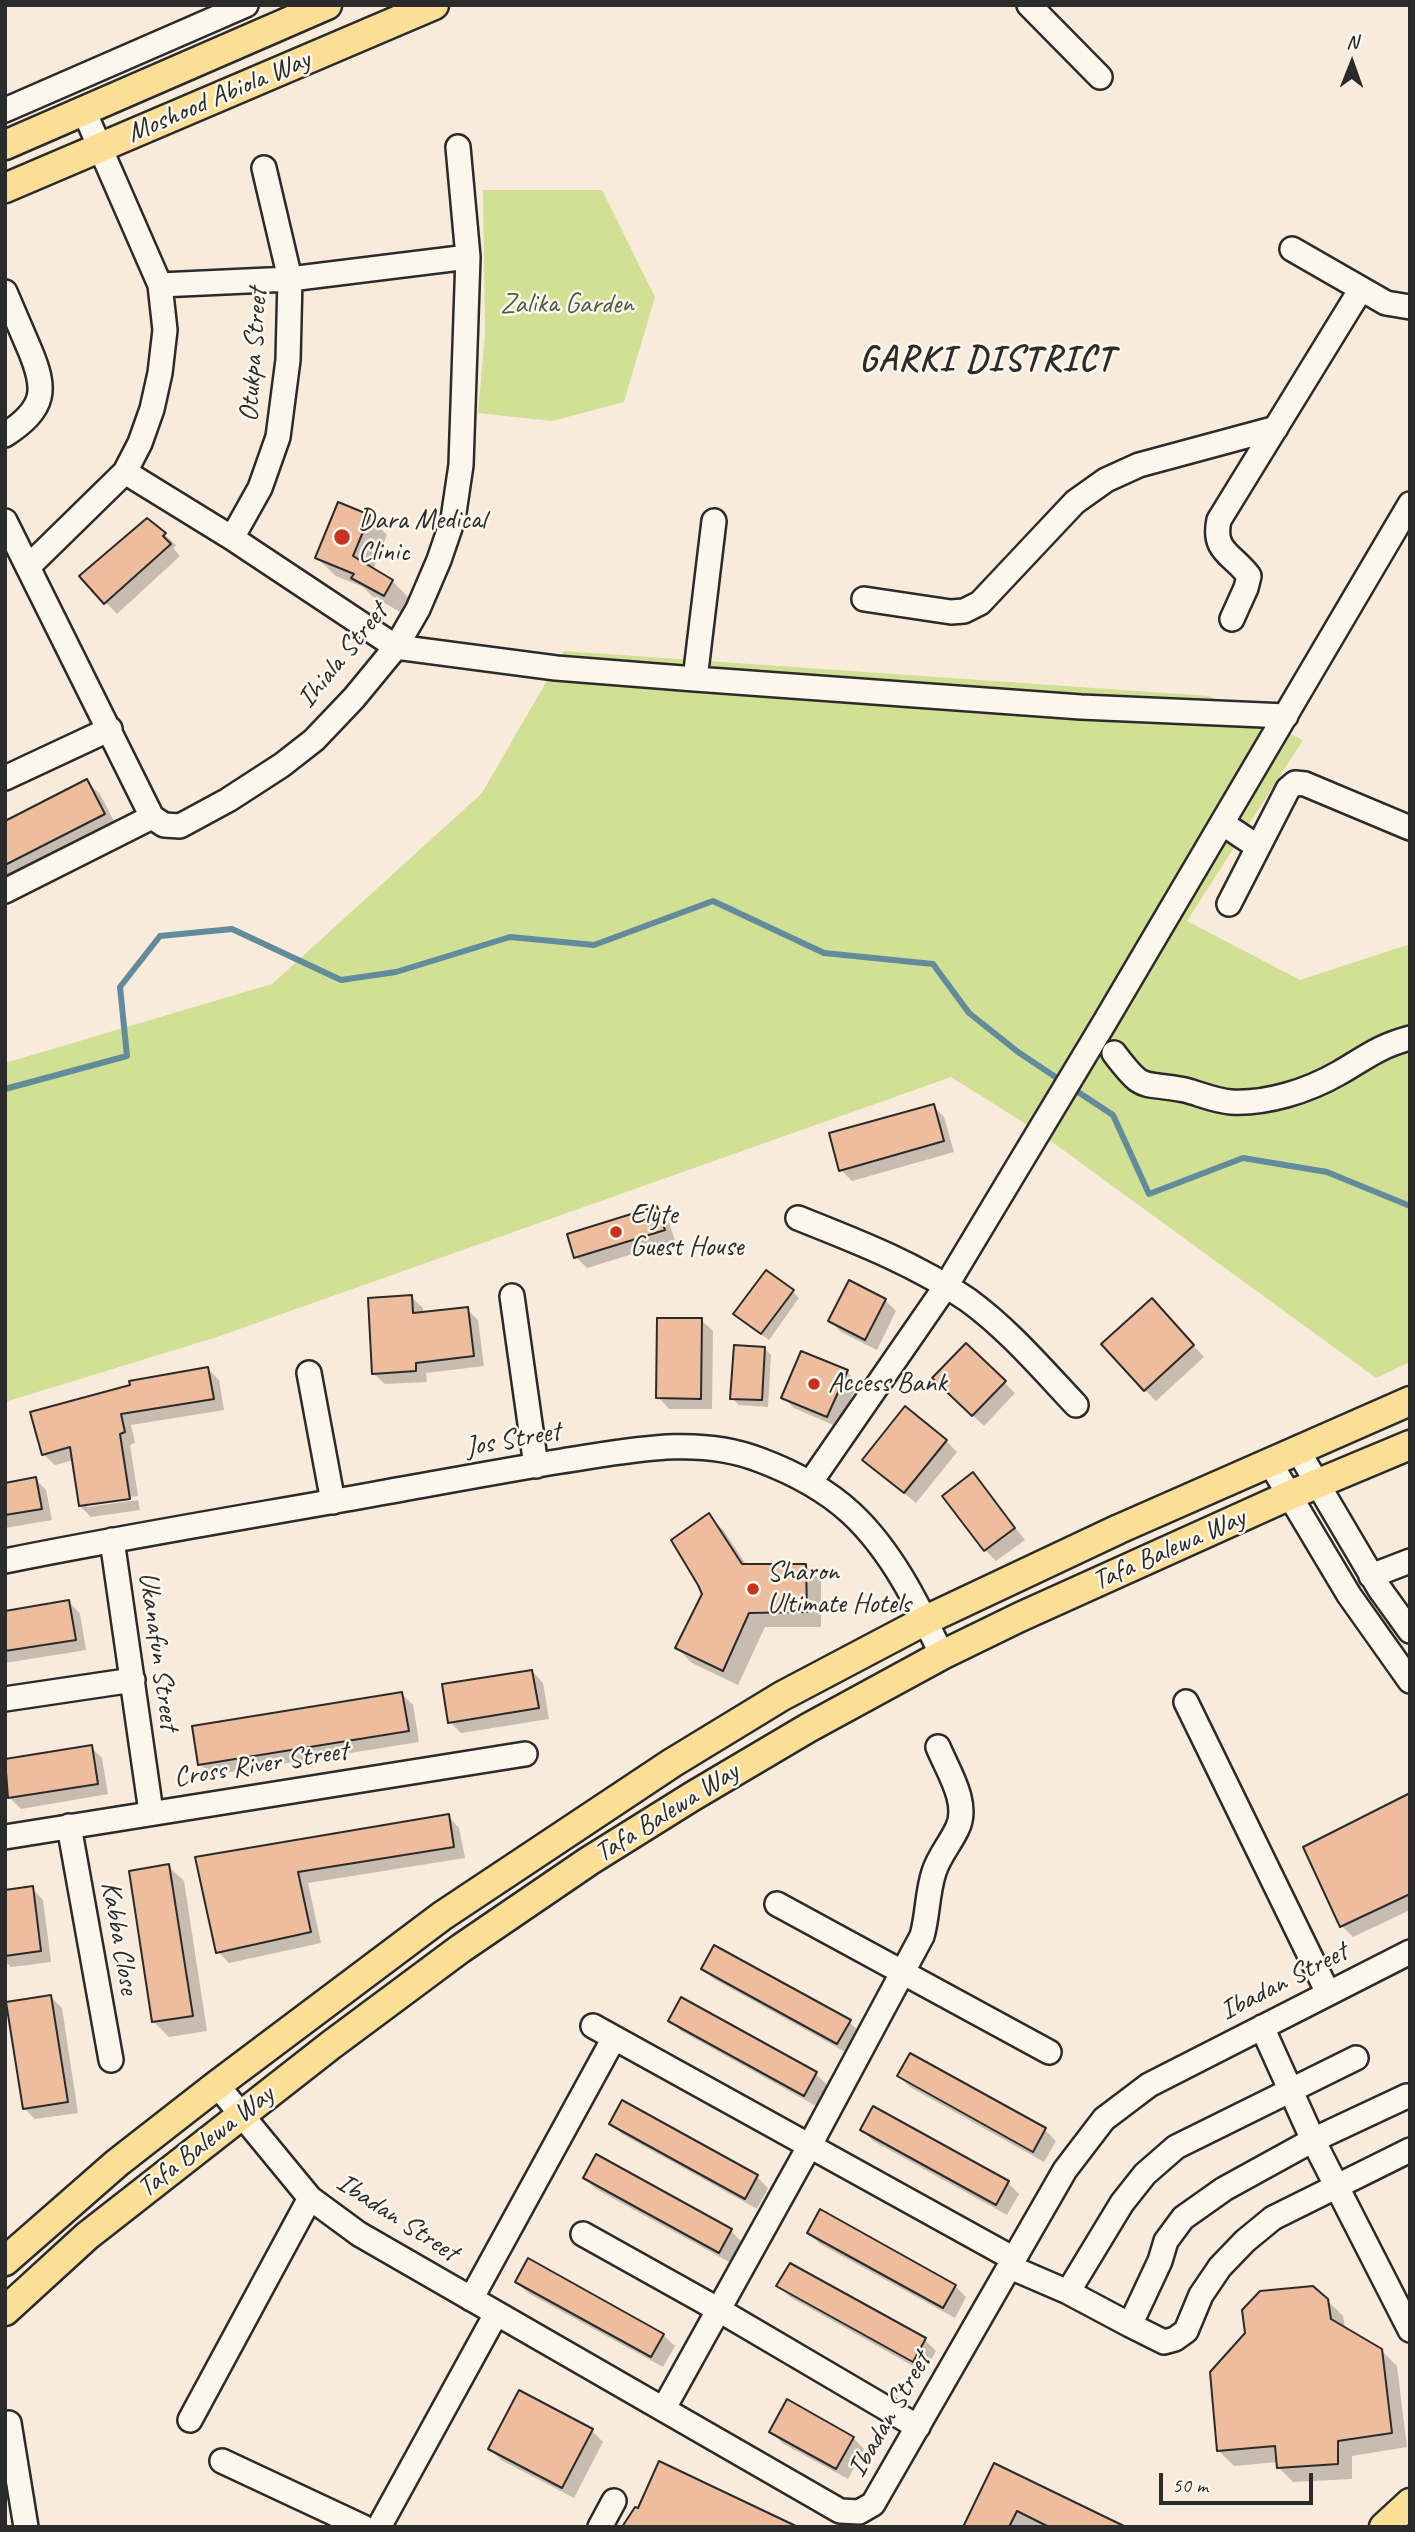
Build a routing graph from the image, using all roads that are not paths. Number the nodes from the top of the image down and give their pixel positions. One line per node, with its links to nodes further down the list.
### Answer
1 (246, 5): 5 (street)
2 (327, 5): 6 (main road, Moshood Abiola Way)
3 (434, 5): 12 (main road, Moshood Abiola Way)
4 (1029, 5): 7 (street)
5 (210, 12): 6 (street); 8 (street)
6 (229, 46): 9 (main road, Moshood Abiola Way)
7 (1100, 77)
8 (5, 110)
9 (84, 111): 10 (main road, Moshood Abiola Way); 12 (street)
10 (5, 145)
11 (458, 147): 16 (street, Ihiala Street)
12 (100, 148): 14 (main road, Moshood Abiola Way); 18 (street)
13 (264, 168): 17 (street, Otukpa Street)
14 (5, 188)
15 (1292, 249): 19 (street)
16 (468, 257): 17 (street); 32 (street, Ihiala Street)
17 (290, 279): 18 (street); 28 (street, Otukpa Street)
18 (160, 285): 24 (street)
19 (1362, 289): 21 (street); 22 (street)
20 (5, 292): 23 (street)
21 (1410, 307)
22 (1276, 428): 30 (street); 31 (street)
23 (5, 435)
24 (125, 472): 28 (street); 29 (street)
25 (1410, 504): 34 (street)
26 (5, 520): 29 (street)
27 (714, 521): 33 (street)
28 (232, 538): 32 (street)
29 (29, 566): 35 (street)
30 (864, 599)
31 (1232, 619)
32 (396, 647): 33 (street); 37 (street, Ihiala Street)
33 (695, 679): 34 (street)
34 (1286, 716): 38 (street)
35 (110, 729): 36 (street); 37 (street)
36 (5, 778)
37 (152, 817): 41 (street)
38 (1222, 823): 40 (street); 46 (street)
39 (1410, 828): 40 (street)
40 (1258, 846): 42 (street)
41 (5, 891)
42 (1229, 904)
43 (1410, 1038): 44 (street)
44 (1114, 1054)
45 (798, 1218): 46 (street)
46 (946, 1286): 50 (street); 55 (street)
47 (512, 1296): 54 (street)
48 (309, 1373): 58 (street)
49 (1410, 1401): 52 (main road, Tafa Balewa Way)
50 (1076, 1405)
51 (1410, 1445): 56 (main road, Tafa Balewa Way)
52 (1297, 1449): 53 (main road, Tafa Balewa Way); 56 (street)
53 (1269, 1461): 57 (street); 63 (main road, Tafa Balewa Way)
54 (536, 1466): 55 (street, Jos Street); 58 (street, Jos Street)
55 (810, 1483): 63 (street, Jos Street)
56 (1316, 1484): 57 (main road, Tafa Balewa Way); 62 (street)
57 (1288, 1496): 65 (main road, Tafa Balewa Way); 67 (street)
58 (333, 1502): 59 (street, Jos Street)
59 (112, 1539): 60 (street, Jos Street); 66 (street, Ukanafun Street)
60 (5, 1561)
61 (1410, 1561): 62 (street)
62 (1371, 1576): 64 (street)
63 (926, 1620): 65 (street, Jos Street); 85 (main road, Tafa Balewa Way)
64 (1410, 1631)
65 (942, 1655): 88 (main road, Tafa Balewa Way)
66 (132, 1679): 68 (street); 72 (street, Ukanafun Street)
67 (1410, 1681)
68 (5, 1699)
69 (1186, 1702): 78 (street)
70 (938, 1747): 77 (street)
71 (525, 1754): 72 (street, Cross River Street)
72 (151, 1812): 73 (street, Cross River Street)
73 (69, 1826): 74 (street, Cross River Street); 84 (street, Kabba Close)
74 (5, 1836)
75 (777, 1904): 77 (street)
76 (1410, 1952): 78 (street, Ibadan Street)
77 (903, 1973): 82 (street); 90 (street)
78 (1328, 1993): 80 (street, Ibadan Street)
79 (593, 2026): 81 (street)
80 (1262, 2026): 86 (street); 96 (street, Ibadan Street)
81 (614, 2038): 90 (street); 98 (street)
82 (1049, 2052)
83 (1356, 2058): 86 (street)
84 (111, 2060)
85 (217, 2085): 88 (street, Ibadan Street); 95 (main road, Tafa Balewa Way)
86 (1289, 2089): 89 (street); 97 (street)
87 (1407, 2096): 89 (street)
88 (241, 2115): 93 (street, Ibadan Street); 100 (main road, Tafa Balewa Way)
89 (1313, 2140): 92 (street); 102 (street)
90 (810, 2145): 96 (street); 99 (street)
91 (1410, 2150): 92 (street)
92 (1335, 2186): 102 (street); 103 (street)
93 (310, 2198): 98 (street, Ibadan Street); 105 (street)
94 (583, 2234): 99 (street)
95 (5, 2260)
96 (1012, 2263): 97 (street); 107 (street, Ibadan Street)
97 (1068, 2292): 102 (street)
98 (471, 2300): 101 (street, Ibadan Street)
99 (719, 2309): 104 (street); 107 (street)
100 (5, 2311)
101 (496, 2314): 104 (street, Ibadan Street); 113 (street)
102 (1130, 2325)
103 (1409, 2329)
104 (664, 2408): 107 (street, Ibadan Street)
105 (190, 2420)
106 (9, 2423): 111 (street)
107 (918, 2427)
108 (222, 2461): 112 (street)
109 (614, 2501): 114 (street)
110 (1410, 2503): 115 (main road)
111 (26, 2527)
112 (363, 2527)
113 (379, 2527)
114 (600, 2527)
115 (1384, 2527)

